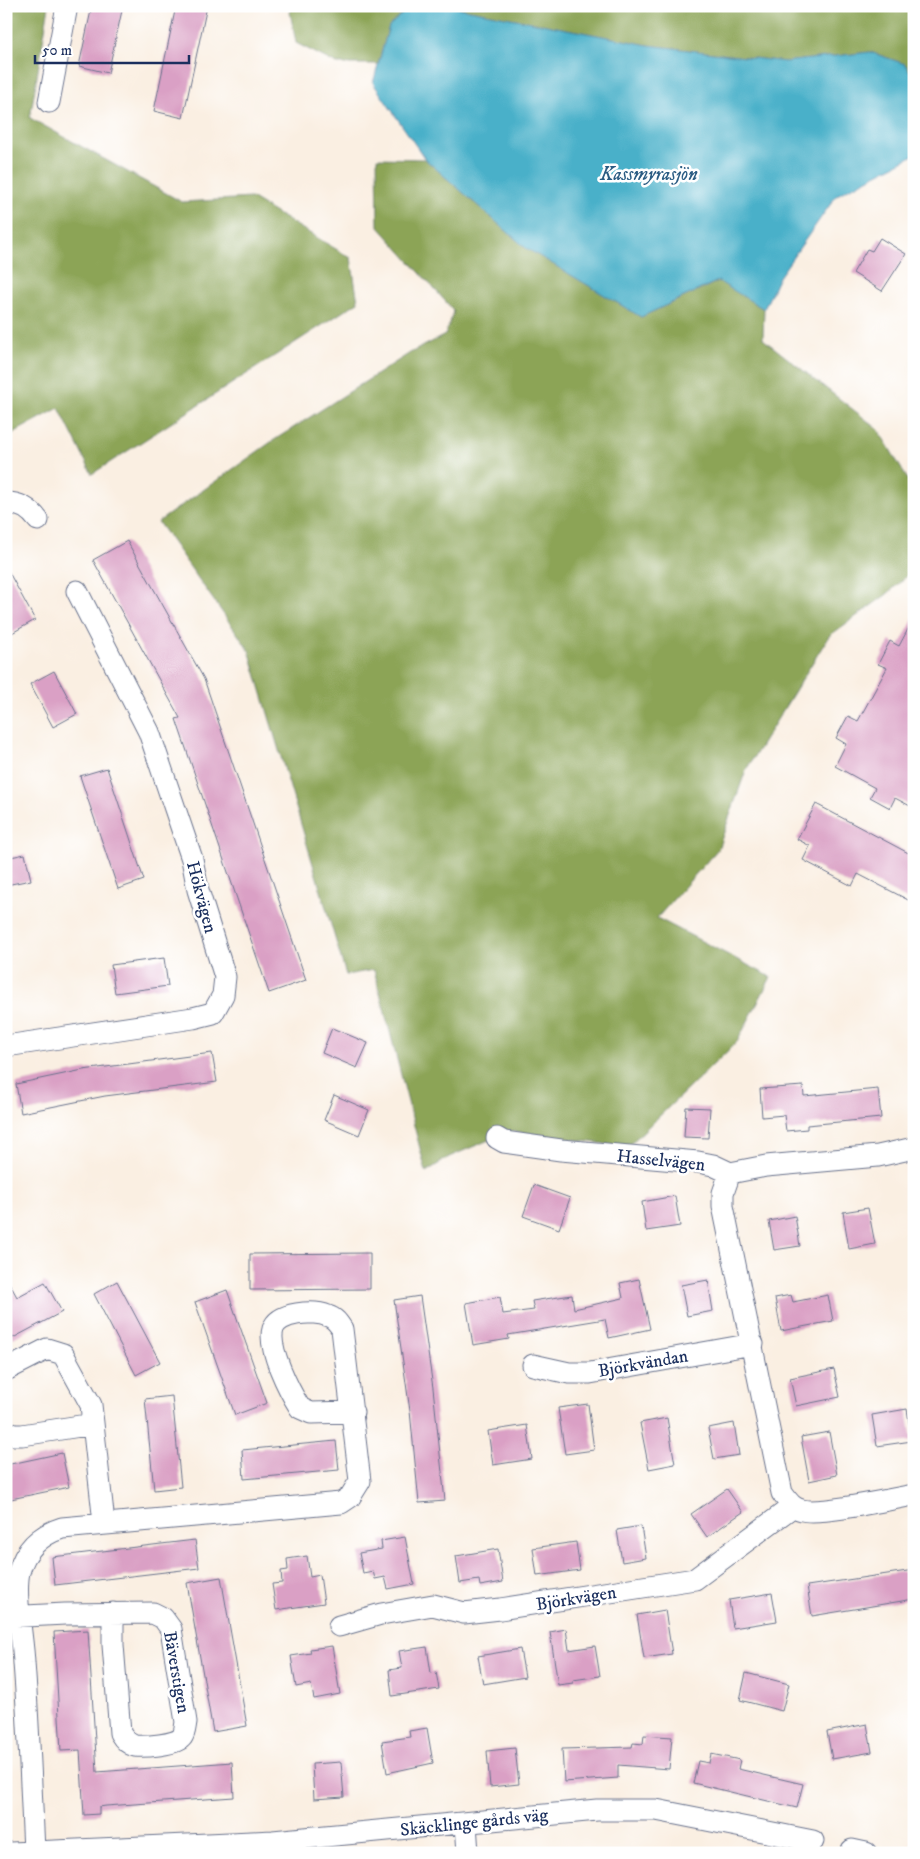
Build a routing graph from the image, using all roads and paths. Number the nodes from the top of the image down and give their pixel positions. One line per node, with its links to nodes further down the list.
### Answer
1 (67, 6): 2 (street)
2 (49, 102)
3 (6, 503): 4 (street)
4 (38, 520)
5 (77, 591): 6 (street, Hökvägen)
6 (6, 1046)
7 (497, 1138): 9 (street, Hasselvägen)
8 (914, 1148): 9 (street, Hasselvägen)
9 (730, 1173): 10 (street)
10 (753, 1344): 11 (street, Björkvändan); 17 (street)
11 (533, 1365)
12 (6, 1370): 14 (street)
13 (353, 1412): 13 (street); 18 (street)
14 (93, 1424): 15 (street); 18 (street)
15 (6, 1431)
16 (914, 1495): 17 (street)
17 (792, 1507): 21 (street, Björkvägen)
18 (104, 1523): 20 (street)
19 (113, 1613): 19 (street, Bäverstigen); 20 (street, Bäverstigen)
20 (14, 1617): 26 (street)
21 (339, 1626)
22 (466, 1824): 23 (street, Skäcklinge gårds väg); 25 (street, Skäcklinge gårds väg); 28 (street)
23 (752, 1829): 24 (street, Skäcklinge gårds väg); 29 (street)
24 (813, 1842)
25 (209, 1849): 26 (street, Skäcklinge gårds väg)
26 (34, 1851): 27 (street, Skäcklinge gårds väg)
27 (11, 1853)
28 (468, 1853)
29 (775, 1853)

